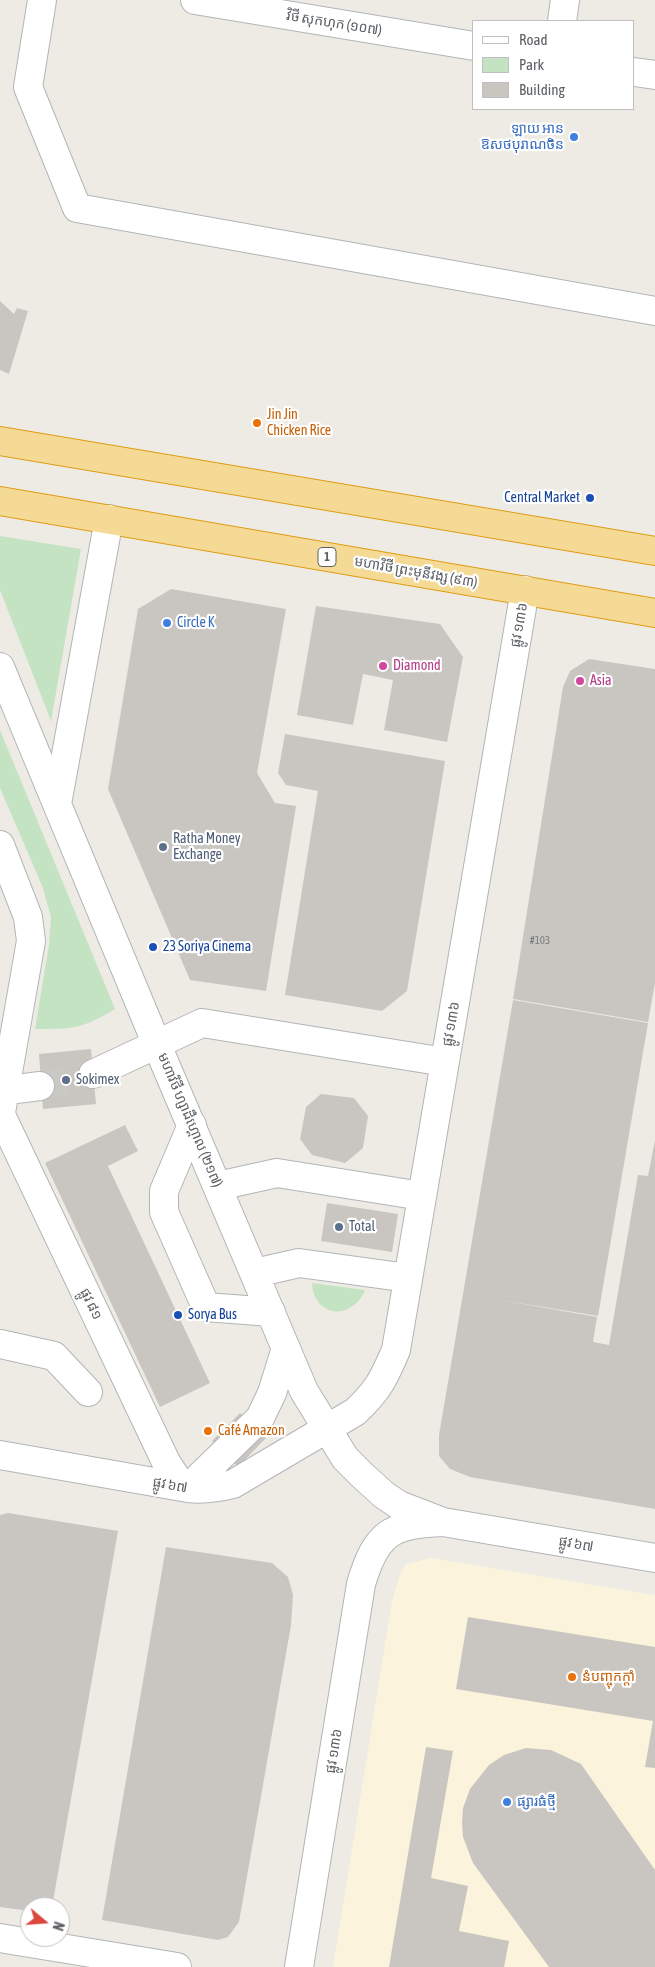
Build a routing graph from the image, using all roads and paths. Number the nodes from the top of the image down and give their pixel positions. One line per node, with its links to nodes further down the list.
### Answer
1 (42, 0): 8 (street)
2 (195, 0): 5 (street, វិថី សុកហុក (១០៧))
3 (565, 0): 4 (street)
4 (562, 20)
5 (472, 46)
6 (635, 72): 7 (street)
7 (655, 75)
8 (655, 311)
9 (0, 441): 12 (highway)
10 (0, 501): 11 (highway, មហាវិថី ព្រះមុនីវង្ស (៩៣) / 1)
11 (109, 519): 13 (highway, មហាវិថី ព្រះមុនីវង្ស (៩៣) / 1); 16 (street)
12 (655, 551)
13 (525, 590): 14 (highway, មហាវិថី ព្រះមុនីវង្ស (៩៣) / 1); 19 (street, ផ្លូវ ១៣៦)
14 (655, 613)
15 (0, 667): 16 (street, មហាវិថី ហ្សាដឺហ្គោល (២១៧))
16 (57, 804): 18 (street, មហាវិថី ហ្សាដឺហ្គោល (២១៧))
17 (0, 845): 22 (street)
18 (157, 1045): 19 (street); 20 (street); 23 (street, មហាវិថី ហ្សាដឺហ្គោល (២១៧))
19 (445, 1062): 25 (street, ផ្លូវ ១៣៦)
20 (93, 1074)
21 (40, 1086): 22 (street)
22 (1, 1104): 34 (street, ផ្លូវ ៨១)
23 (192, 1125): 24 (street, មហាវិថី ហ្សាដឺហ្គោល (២១៧)); 28 (street)
24 (218, 1186): 25 (street); 26 (street, មហាវិថី ហ្សាដឺហ្គោល (២១៧))
25 (422, 1196): 27 (street, ផ្លូវ ១៣៦)
26 (255, 1273): 27 (street); 28 (street, មហាវិថី ហ្សាដឺហ្គោល (២១៧))
27 (408, 1278): 32 (street, ផ្លូវ ១៣៦)
28 (271, 1312): 30 (street, មហាវិថី ហ្សាដឺហ្គោល (២១៧))
29 (0, 1344): 31 (street)
30 (286, 1348): 32 (street, មហាវិថី ហ្សាដឺហ្គោល (២១៧)); 34 (street)
31 (88, 1392)
32 (326, 1429): 34 (street, ផ្លូវ ៦៧); 35 (street, មហាវិថី ហ្សាដឺហ្គោល (២១៧))
33 (0, 1455): 34 (street, ផ្លូវ ៦៧)
34 (188, 1488)
35 (443, 1522): 36 (street, ផ្លូវ ៦៧); 37 (street, ផ្លូវ ៦៧)
36 (382, 1539): 40 (street, ផ្លូវ ១៣៦)
37 (655, 1558)
38 (0, 1938): 39 (street)
39 (177, 1967)
40 (299, 1967)

